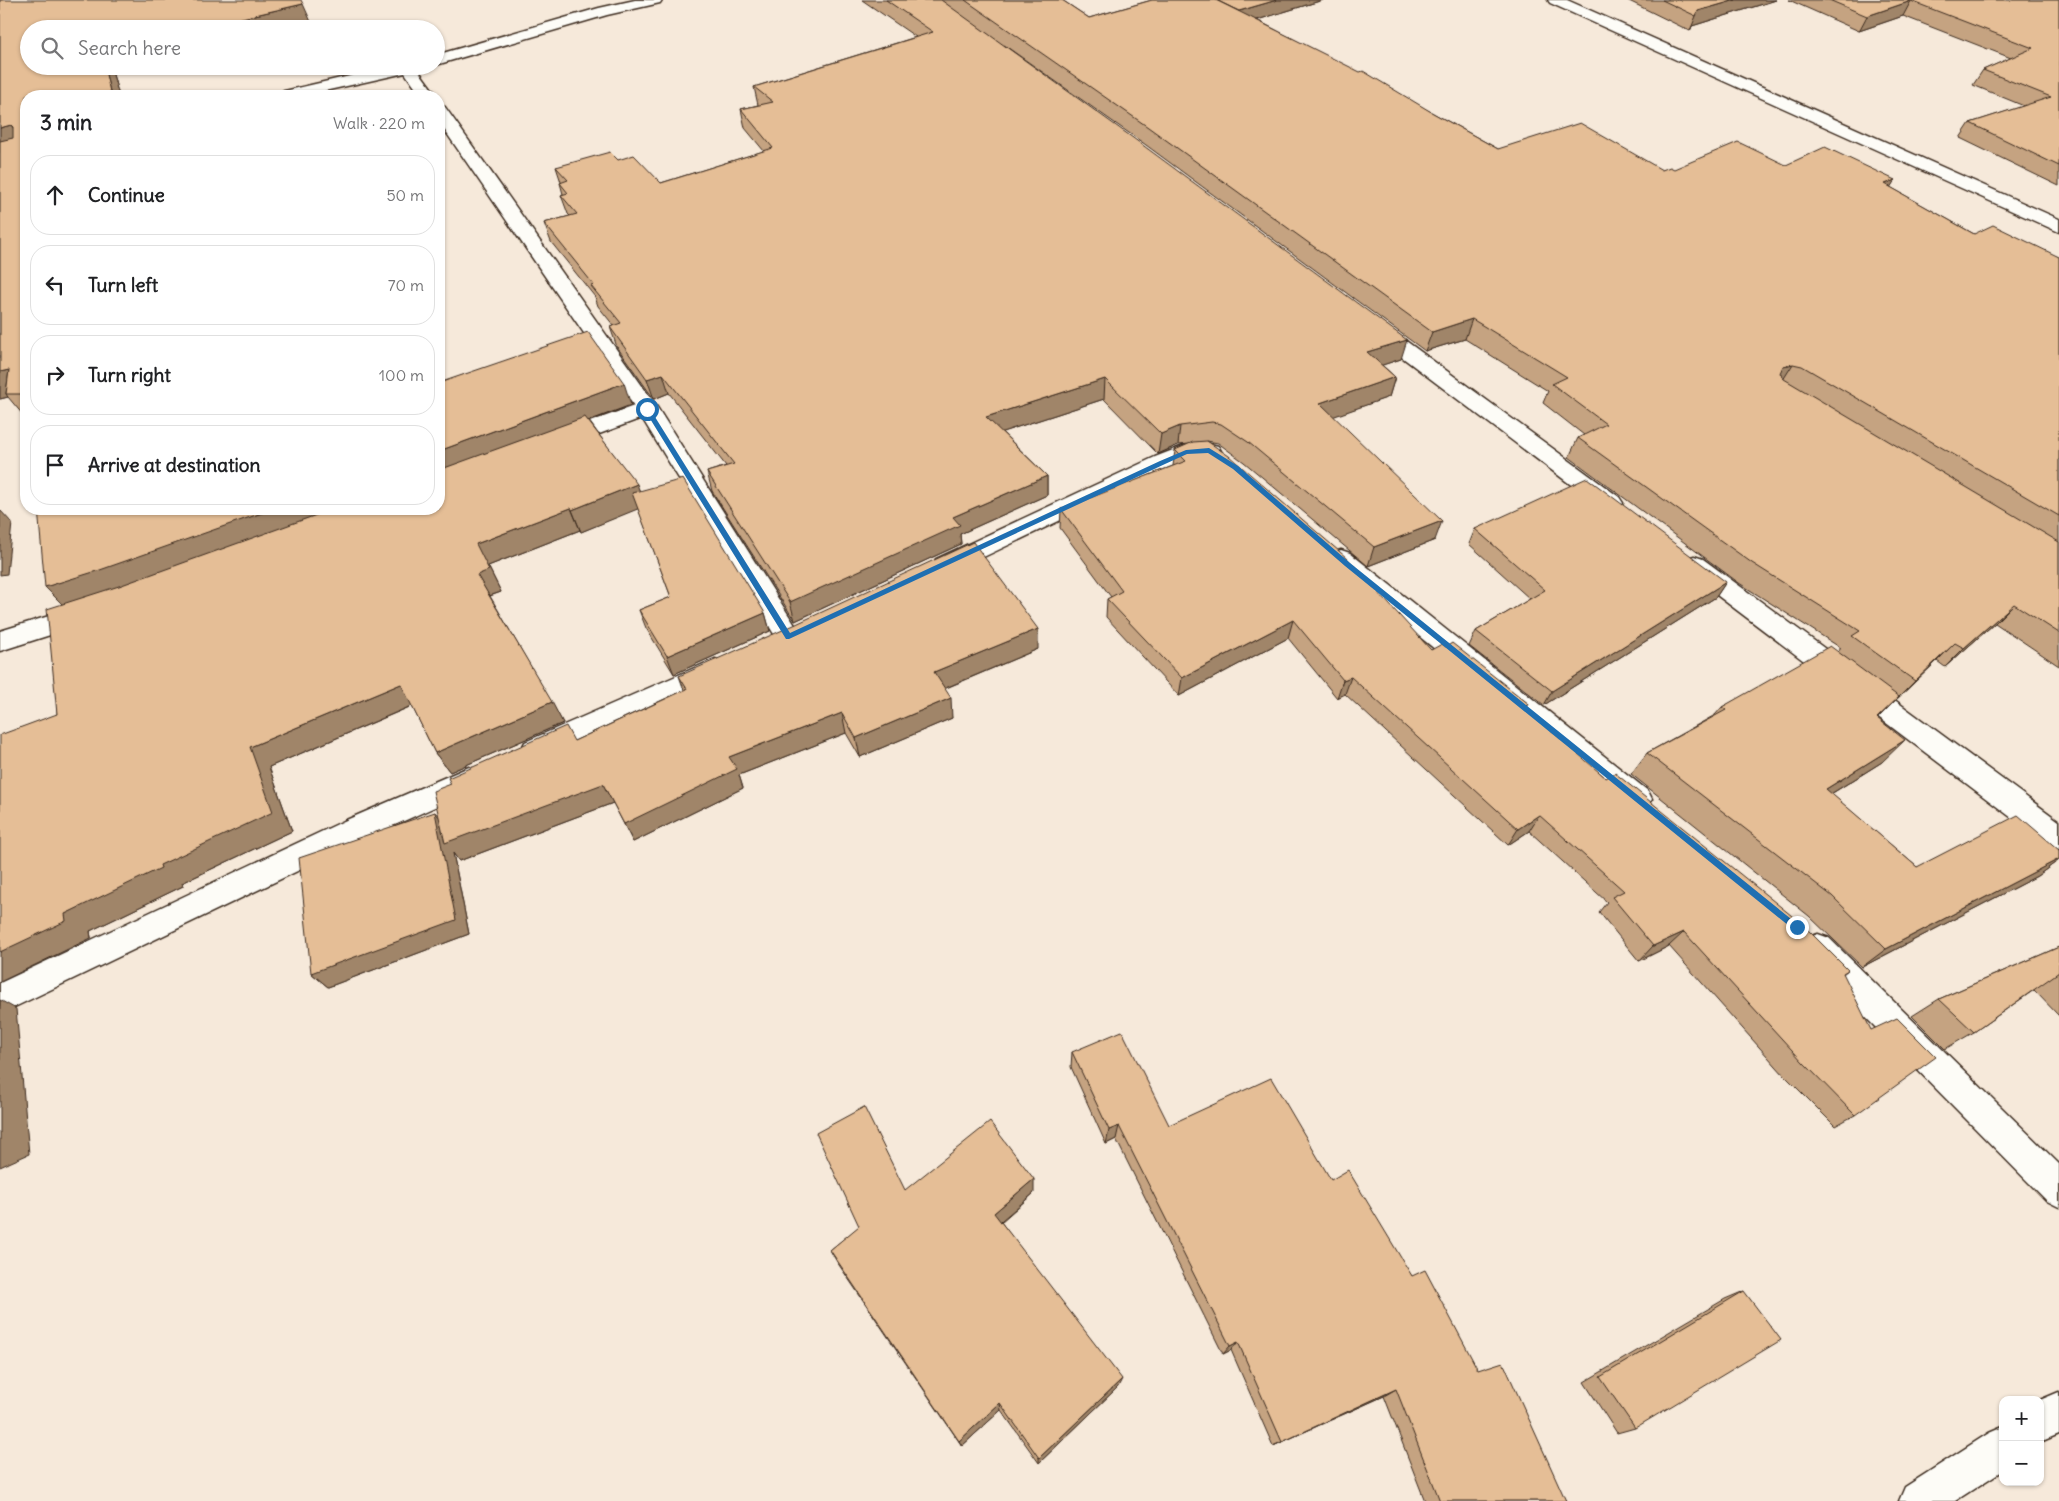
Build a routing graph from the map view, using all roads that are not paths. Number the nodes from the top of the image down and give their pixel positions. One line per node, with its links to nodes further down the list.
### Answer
1 (655, 0): 3 (street)
2 (1555, 0): 9 (street)
3 (445, 57)
4 (376, 75): 6 (street)
5 (417, 75): 7 (street)
6 (309, 90)
7 (425, 90)
8 (445, 119): 11 (street)
9 (2059, 226)
10 (1355, 312): 14 (street)
11 (647, 409): 12 (street); 19 (street)
12 (538, 449)
13 (1229, 463): 17 (street)
14 (1627, 515)
15 (1325, 545): 24 (street)
16 (1675, 551): 25 (street)
17 (920, 576)
18 (102, 608): 20 (street)
19 (815, 625)
20 (0, 641)
21 (734, 661): 22 (street)
22 (517, 758)
23 (490, 770): 27 (street)
24 (1657, 815)
25 (2059, 837)
26 (1797, 927): 28 (street)
27 (0, 999)
28 (2059, 1189)
29 (2059, 1410): 30 (street)
30 (2044, 1420)
31 (1999, 1450): 32 (street)
32 (1919, 1501)

